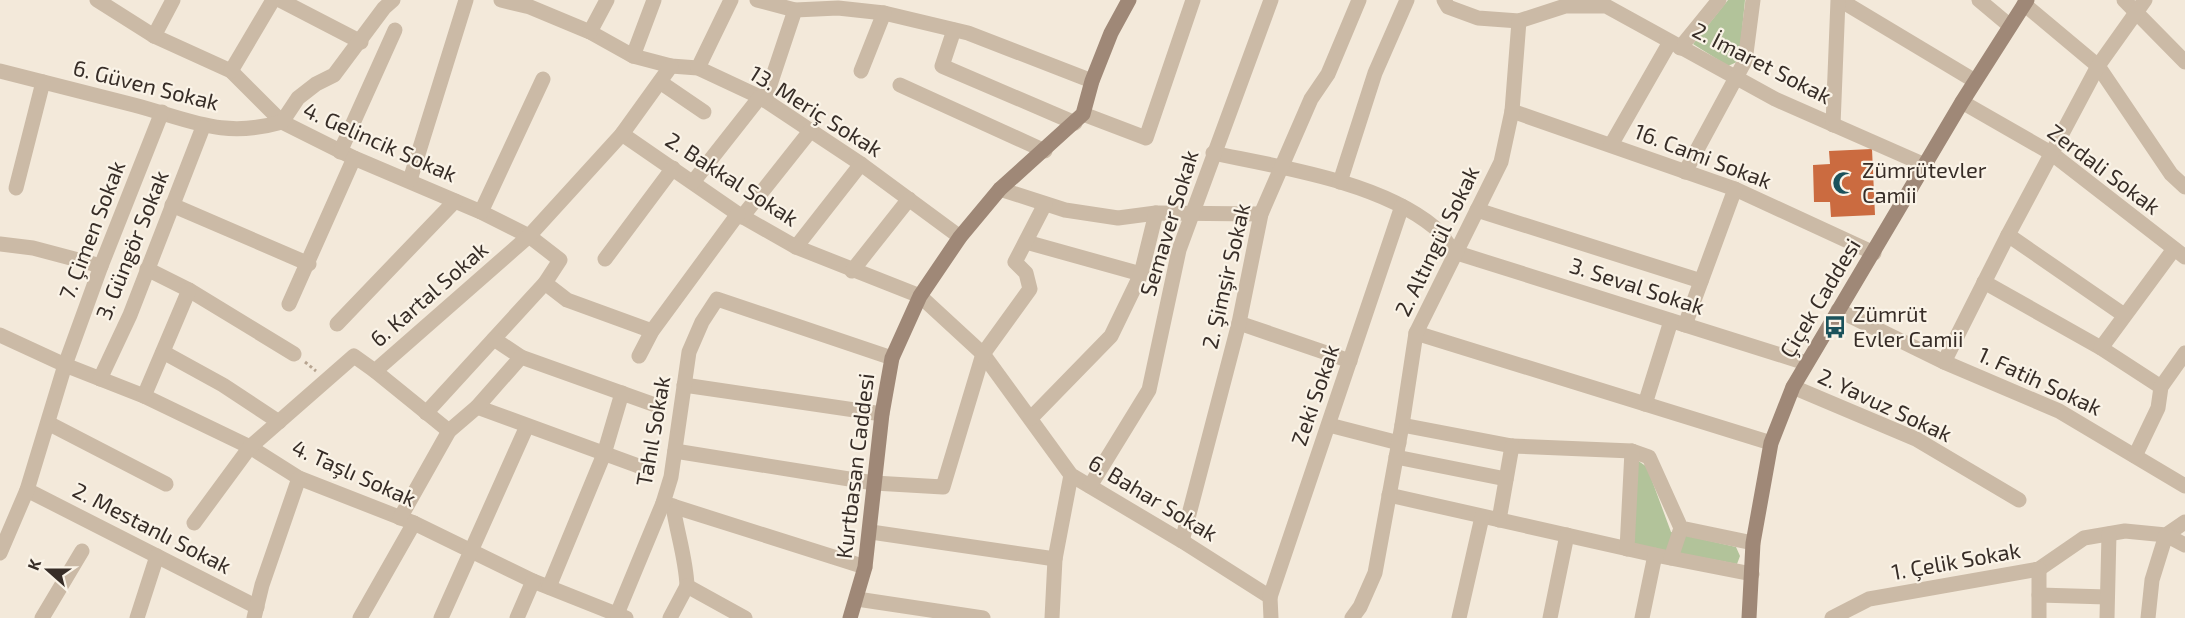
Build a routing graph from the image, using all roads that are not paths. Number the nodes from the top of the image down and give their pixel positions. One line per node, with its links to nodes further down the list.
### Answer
1 (97, 0): 32 (street, 4. Gelincik Sokak)
2 (173, 0): 32 (street)
3 (273, 0): 41 (street)
4 (280, 0): 33 (street)
5 (393, 0): 33 (street)
6 (466, 0): 71 (street)
7 (501, 0): 31 (street, 13. Meriç Sokak)
8 (608, 0): 31 (street)
9 (654, 0): 35 (street)
10 (731, 0): 39 (street)
11 (757, 0): 25 (street)
12 (1129, 0): 45 (main road)
13 (1193, 0): 55 (street)
14 (1271, 0): 63 (street, Semaver Sokak)
15 (1359, 0): 68 (street, 2. Şimşir Sokak)
16 (1407, 0): 73 (street)
17 (1444, 0): 27 (street, 2. İmaret Sokak)
18 (1719, 0): 34 (street)
19 (1752, 0): 44 (street)
20 (1839, 0): 46 (street); 57 (street)
21 (1979, 0): 28 (street)
22 (2026, 2): 28 (main road, Çiçek Caddesi); 38 (street)
23 (1606, 3): 27 (street, 2. İmaret Sokak); 34 (street, 2. İmaret Sokak)
24 (2135, 3): 36 (street); 38 (street)
25 (795, 10): 26 (street); 50 (street)
26 (884, 13): 30 (street); 42 (street)
27 (1519, 21): 52 (street, 2. Altıngül Sokak)
28 (2010, 26): 46 (main road, Çiçek Caddesi)
29 (395, 30): 65 (street)
30 (954, 30): 45 (street); 55 (street)
31 (590, 32): 35 (street, 13. Meriç Sokak)
32 (154, 36): 41 (street, 4. Gelincik Sokak)
33 (361, 42): 56 (street)
34 (1675, 45): 44 (street, 2. İmaret Sokak); 61 (street)
35 (633, 56): 37 (street, 13. Meriç Sokak)
36 (2185, 62)
37 (672, 66): 39 (street, 13. Meriç Sokak); 48 (street, 6. Kartal Sokak)
38 (2098, 66): 64 (street); 74 (street)
39 (698, 68): 50 (street, 13. Meriç Sokak)
40 (0, 71): 47 (street, 6. Güven Sokak)
41 (231, 71): 56 (street, 4. Gelincik Sokak)
42 (861, 71)
43 (543, 79): 84 (street)
44 (1736, 79): 57 (street, 2. İmaret Sokak); 70 (street)
45 (1092, 81): 55 (main road)
46 (1975, 81): 51 (main road, Çiçek Caddesi)
47 (44, 82): 53 (street, 6. Güven Sokak); 75 (street)
48 (660, 82): 54 (street); 60 (street, 6. Kartal Sokak)
49 (900, 85): 62 (street)
50 (762, 99): 59 (street, 13. Meriç Sokak); 72 (street)
51 (1962, 102): 64 (street, Zerdali Sokak); 67 (main road, Çiçek Caddesi)
52 (1512, 111): 61 (street, 16. Cami Sokak); 83 (street, 2. Altıngül Sokak)
53 (162, 112): 58 (street, 6. Güven Sokak); 100 (street, 7. Çimen Sokak)
54 (704, 112)
55 (1079, 118): 62 (main road, Kurtbasan Caddesi)
56 (282, 122): 58 (street, 6. Güven Sokak); 65 (street, 4. Gelincik Sokak)
57 (1833, 125): 67 (street, 2. İmaret Sokak)
58 (203, 127): 81 (street, 3. Güngör Sokak)
59 (811, 130): 66 (street, 13. Meriç Sokak); 88 (street)
60 (622, 134): 69 (street, 2. Bakkal Sokak); 90 (street, 6. Kartal Sokak)
61 (1611, 145): 70 (street, 16. Cami Sokak)
62 (1045, 151): 76 (main road, Kurtbasan Caddesi)
63 (1213, 153): 68 (street); 85 (street, Semaver Sokak)
64 (2051, 153): 89 (street); 97 (street, Zerdali Sokak)
65 (347, 155): 71 (street, 4. Gelincik Sokak); 99 (street)
66 (861, 164): 78 (street, 13. Meriç Sokak); 94 (street)
67 (1925, 165): 96 (main road, Çiçek Caddesi)
68 (1280, 167): 73 (street); 87 (street, 2. Şimşir Sokak)
69 (673, 168): 72 (street, 2. Bakkal Sokak); 98 (street)
70 (1684, 172): 77 (street, 16. Cami Sokak)
71 (410, 180): 79 (street, 4. Gelincik Sokak)
72 (693, 182): 88 (street, 2. Bakkal Sokak)
73 (1340, 182): 82 (street)
74 (2185, 187)
75 (16, 188)
76 (1000, 189): 80 (street); 91 (main road, Kurtbasan Caddesi)
77 (1735, 189): 96 (street, 16. Cami Sokak); 104 (street)
78 (909, 199): 91 (street, 13. Meriç Sokak); 102 (street)
79 (455, 201): 84 (street, 4. Gelincik Sokak); 114 (street)
80 (1045, 204): 86 (street); 92 (street)
81 (172, 205): 99 (street); 101 (street, 3. Güngör Sokak)
82 (1402, 206): 95 (street); 127 (street, Zeki Sokak)
83 (1477, 210): 95 (street, 2. Altıngül Sokak); 104 (street)
84 (481, 212): 90 (street, 4. Gelincik Sokak)
85 (1193, 212): 86 (street); 87 (street); 164 (street, Semaver Sokak)
86 (1156, 213): 103 (street)
87 (1261, 214): 112 (street, 2. Şimşir Sokak)
88 (740, 215): 94 (street, 2. Bakkal Sokak); 115 (street)
89 (2008, 235): 105 (street); 111 (street)
90 (528, 236): 106 (street, 4. Gelincik Sokak); 131 (street, 6. Kartal Sokak)
91 (960, 237): 108 (main road, Kurtbasan Caddesi)
92 (1026, 242): 103 (street); 123 (street)
93 (0, 244): 100 (street)
94 (796, 247): 102 (street, 2. Bakkal Sokak)
95 (1454, 252): 113 (street, 3. Seval Sokak); 116 (street, 2. Altıngül Sokak)
96 (1874, 253): 110 (main road, Çiçek Caddesi)
97 (2179, 253): 111 (street)
98 (605, 259)
99 (309, 264): 109 (street)
100 (101, 266): 130 (street, 7. Çimen Sokak)
101 (147, 269): 107 (street); 132 (street, 3. Güngör Sokak)
102 (852, 271): 108 (street, 2. Bakkal Sokak)
103 (1141, 274): 143 (street)
104 (1701, 280): 113 (street)
105 (1984, 282): 119 (street); 128 (street)
106 (545, 283): 115 (street); 118 (street)
107 (189, 290): 120 (street); 122 (street)
108 (920, 296): 123 (street, 6. Bahar Sokak); 126 (main road, Kurtbasan Caddesi)
109 (290, 304)
110 (1838, 310): 128 (street, 1. Fatih Sokak); 129 (main road, Çiçek Caddesi)
111 (2124, 315): 119 (street)
112 (1239, 323): 127 (street); 180 (street, 2. Şimşir Sokak)
113 (1678, 323): 129 (street, 3. Seval Sokak); 138 (street)
114 (338, 324)
115 (652, 331): 124 (street)
116 (1416, 333): 138 (street); 147 (street, 2. Altıngül Sokak)
117 (0, 334): 130 (street, 4. Taşlı Sokak)
118 (494, 339): 125 (street); 141 (street)
119 (2101, 348): 135 (street)
120 (163, 352): 137 (street); 144 (street)
121 (2185, 353): 135 (street)
122 (294, 354)
123 (983, 354): 143 (street, 6. Bahar Sokak); 162 (street)
124 (639, 356)
125 (521, 357): 136 (street); 140 (street)
126 (892, 358): 133 (street, Tahıl Sokak); 142 (main road, Kurtbasan Caddesi)
127 (1350, 361): 146 (street, Zeki Sokak)
128 (1944, 362): 157 (street, 1. Fatih Sokak)
129 (1806, 363): 134 (main road, Çiçek Caddesi)
130 (66, 365): 132 (street, 4. Taşlı Sokak); 145 (street, 7. Çimen Sokak)
131 (375, 371): 141 (street); 144 (street, 6. Kartal Sokak)
132 (100, 379): 137 (street, 4. Taşlı Sokak)
133 (684, 385): 142 (street); 154 (street, Tahıl Sokak)
134 (1793, 387): 150 (main road, Çiçek Caddesi); 168 (street, 2. Yavuz Sokak)
135 (2162, 387): 157 (street)
136 (622, 393): 139 (street); 156 (street)
137 (144, 396): 152 (street, 4. Taşlı Sokak)
138 (1646, 404): 150 (street)
139 (658, 406)
140 (477, 407): 148 (street); 149 (street)
141 (426, 412): 149 (street)
142 (882, 414): 162 (main road, Kurtbasan Caddesi)
143 (1031, 418): 159 (street, 6. Bahar Sokak)
144 (279, 422): 152 (street, 6. Kartal Sokak)
145 (48, 423): 163 (street); 166 (street, 7. Çimen Sokak)
146 (1329, 425): 153 (street); 198 (street, Zeki Sokak)
147 (1402, 425): 151 (street); 153 (street, 2. Altıngül Sokak)
148 (527, 426): 156 (street); 185 (street)
149 (449, 431): 171 (street)
150 (1771, 443): 181 (main road, Çiçek Caddesi)
151 (1512, 446): 155 (street); 161 (street)
152 (250, 447): 160 (street, 4. Taşlı Sokak); 174 (street, 6. Kartal Sokak)
153 (1397, 450): 161 (street); 167 (street, 2. Altıngül Sokak)
154 (675, 451): 162 (street); 169 (street, Tahıl Sokak)
155 (1632, 451): 175 (street); 183 (street)
156 (604, 454): 158 (street); 196 (street)
157 (2135, 456): 165 (street, 1. Fatih Sokak)
158 (644, 468)
159 (1071, 475): 164 (street, 6. Bahar Sokak); 190 (street)
160 (299, 478): 171 (street, 4. Taşlı Sokak); 201 (street)
161 (1506, 479): 172 (street)
162 (874, 483): 176 (main road, Kurtbasan Caddesi)
163 (166, 484)
164 (1090, 486): 180 (street, 6. Bahar Sokak)
165 (2185, 486)
166 (27, 490): 186 (street, 7. Çimen Sokak); 188 (street, 2. Mestanlı Sokak)
167 (1389, 495): 170 (street); 214 (street, 2. Altıngül Sokak)
168 (2019, 500)
169 (668, 504): 191 (street); 195 (street); 202 (street, Tahıl Sokak)
170 (1482, 517): 172 (street); 215 (street)
171 (407, 520): 185 (street, 4. Taşlı Sokak); 205 (street)
172 (1498, 520): 178 (street)
173 (2185, 522): 179 (street)
174 (194, 523)
175 (1681, 528): 181 (street); 189 (street)
176 (871, 532): 190 (street); 191 (main road, Kurtbasan Caddesi)
177 (2109, 534): 179 (street, 1. Çelik Sokak); 192 (street, 1. Çelik Sokak); 199 (street)
178 (1567, 535): 183 (street); 216 (street)
179 (2166, 535): 182 (street); 222 (street)
180 (1182, 541): 198 (street, 6. Bahar Sokak)
181 (1753, 543): 193 (main road, Çiçek Caddesi)
182 (2185, 545)
183 (1627, 549): 187 (street)
184 (82, 551): 203 (street)
185 (471, 552): 194 (street, 4. Taşlı Sokak); 206 (street)
186 (0, 553)
187 (1655, 555): 189 (street); 217 (street)
188 (157, 556): 201 (street, 2. Mestanlı Sokak); 204 (street)
189 (1671, 558): 193 (street)
190 (1055, 559): 212 (street)
191 (865, 567): 200 (main road, Kurtbasan Caddesi)
192 (2039, 569): 197 (street); 219 (street, 1. Çelik Sokak)
193 (1752, 574): 218 (main road, Çiçek Caddesi)
194 (533, 581): 196 (street, 4. Taşlı Sokak); 207 (street)
195 (687, 586): 208 (street); 209 (street)
196 (549, 587): 202 (street, 4. Taşlı Sokak)
197 (2039, 596): 199 (street); 220 (street)
198 (1270, 597): 213 (street)
199 (2108, 597): 221 (street)
200 (857, 599): 210 (main road, Kurtbasan Caddesi); 211 (street)
201 (256, 613)
202 (622, 616)
203 (42, 618)
204 (137, 618)
205 (360, 618)
206 (441, 618)
207 (517, 618)
208 (670, 618)
209 (746, 618)
210 (850, 618)
211 (983, 618)
212 (1052, 618)
213 (1270, 618)
214 (1352, 618)
215 (1459, 618)
216 (1550, 618)
217 (1642, 618)
218 (1749, 618)
219 (1832, 618)
220 (2039, 618)
221 (2107, 618)
222 (2148, 618)

